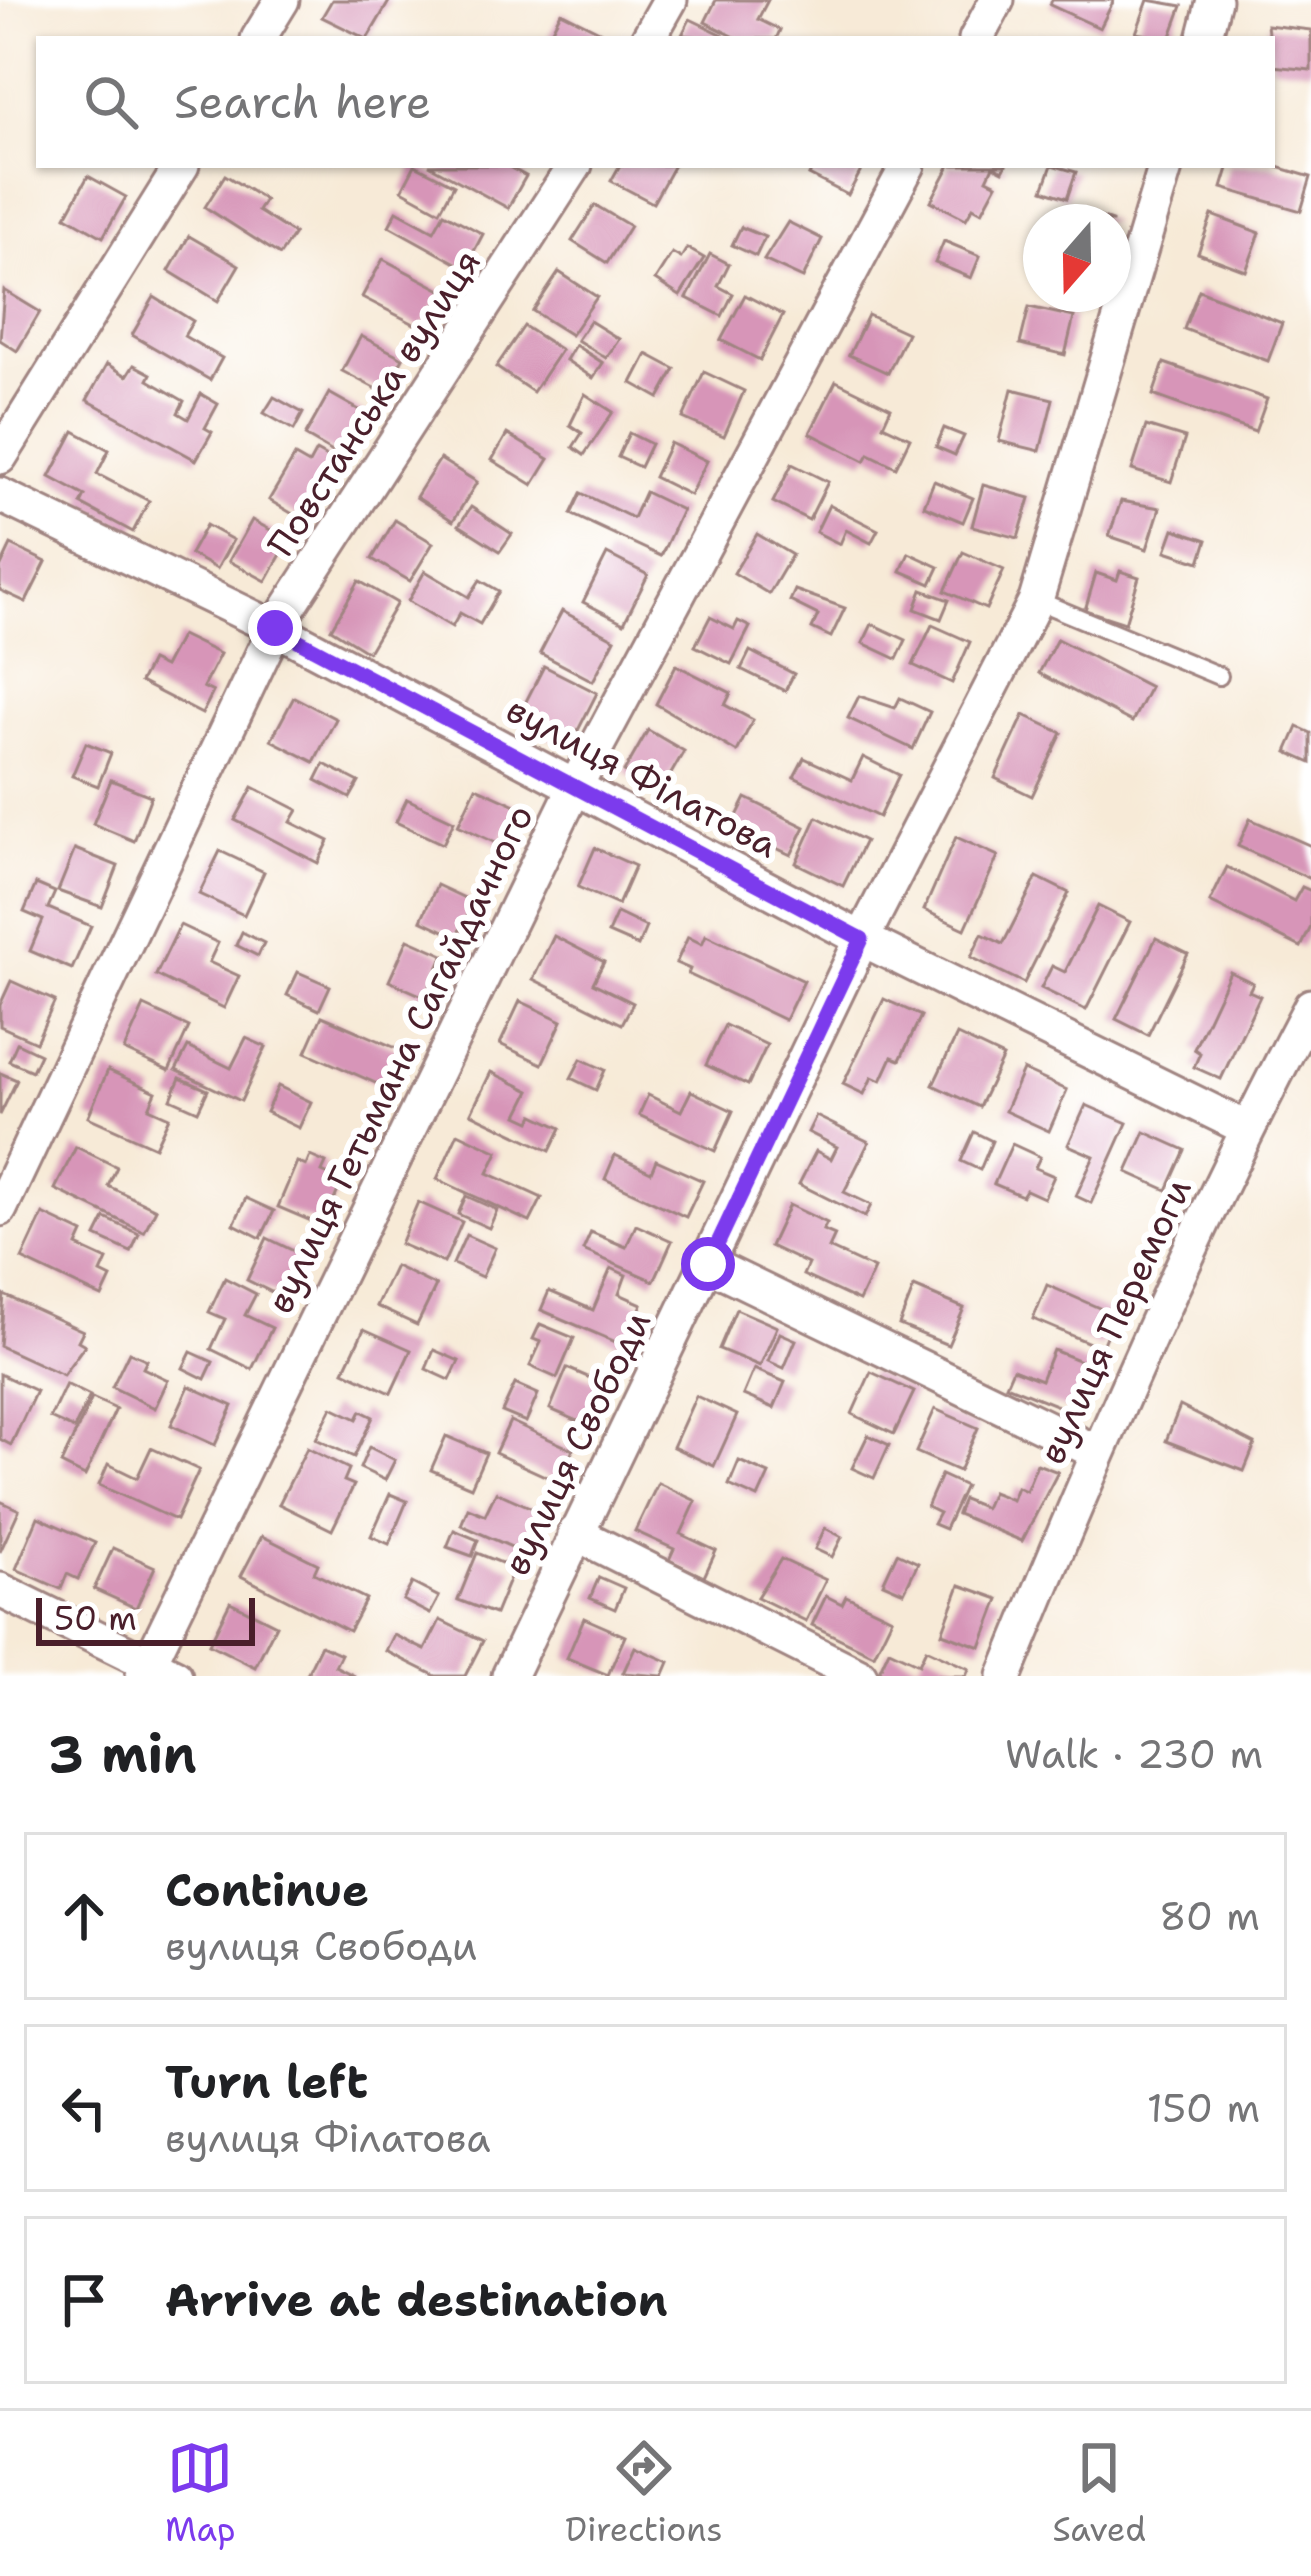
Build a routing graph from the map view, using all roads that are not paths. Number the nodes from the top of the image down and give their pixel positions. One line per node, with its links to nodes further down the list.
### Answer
1 (281, 0): 5 (street)
2 (670, 0): 6 (street)
3 (997, 0): 7 (street)
4 (1214, 0): 8 (street)
5 (260, 36)
6 (650, 36)
7 (978, 36)
8 (1205, 36)
9 (180, 168): 13 (street)
10 (573, 168): 16 (street, Повстанська вулиця)
11 (906, 168): 18 (street, вулиця Гетьмана Сагайдачного)
12 (1165, 168): 15 (street, вулиця Свободи)
13 (0, 457)
14 (0, 495): 16 (street, вулиця Філатова)
15 (1036, 600): 17 (lane); 19 (street, вулиця Свободи)
16 (275, 628): 18 (street, вулиця Філатова); 22 (street, Повстанська вулиця)
17 (1219, 676)
18 (576, 785): 19 (street, вулиця Філатова); 27 (street, вулиця Гетьмана Сагайдачного)
19 (862, 939): 21 (street, вулиця Філатова); 23 (street, вулиця Свободи)
20 (1311, 1006): 21 (street, вулиця Перемоги)
21 (1246, 1128): 24 (street, вулиця Перемоги)
22 (0, 1209)
23 (708, 1264): 24 (street); 25 (street, вулиця Свободи)
24 (1096, 1452): 30 (street, вулиця Перемоги)
25 (574, 1534): 28 (street, вулиця Свободи); 29 (street)
26 (0, 1590): 27 (street)
27 (156, 1672)
28 (508, 1676)
29 (860, 1676)
30 (1005, 1676)

